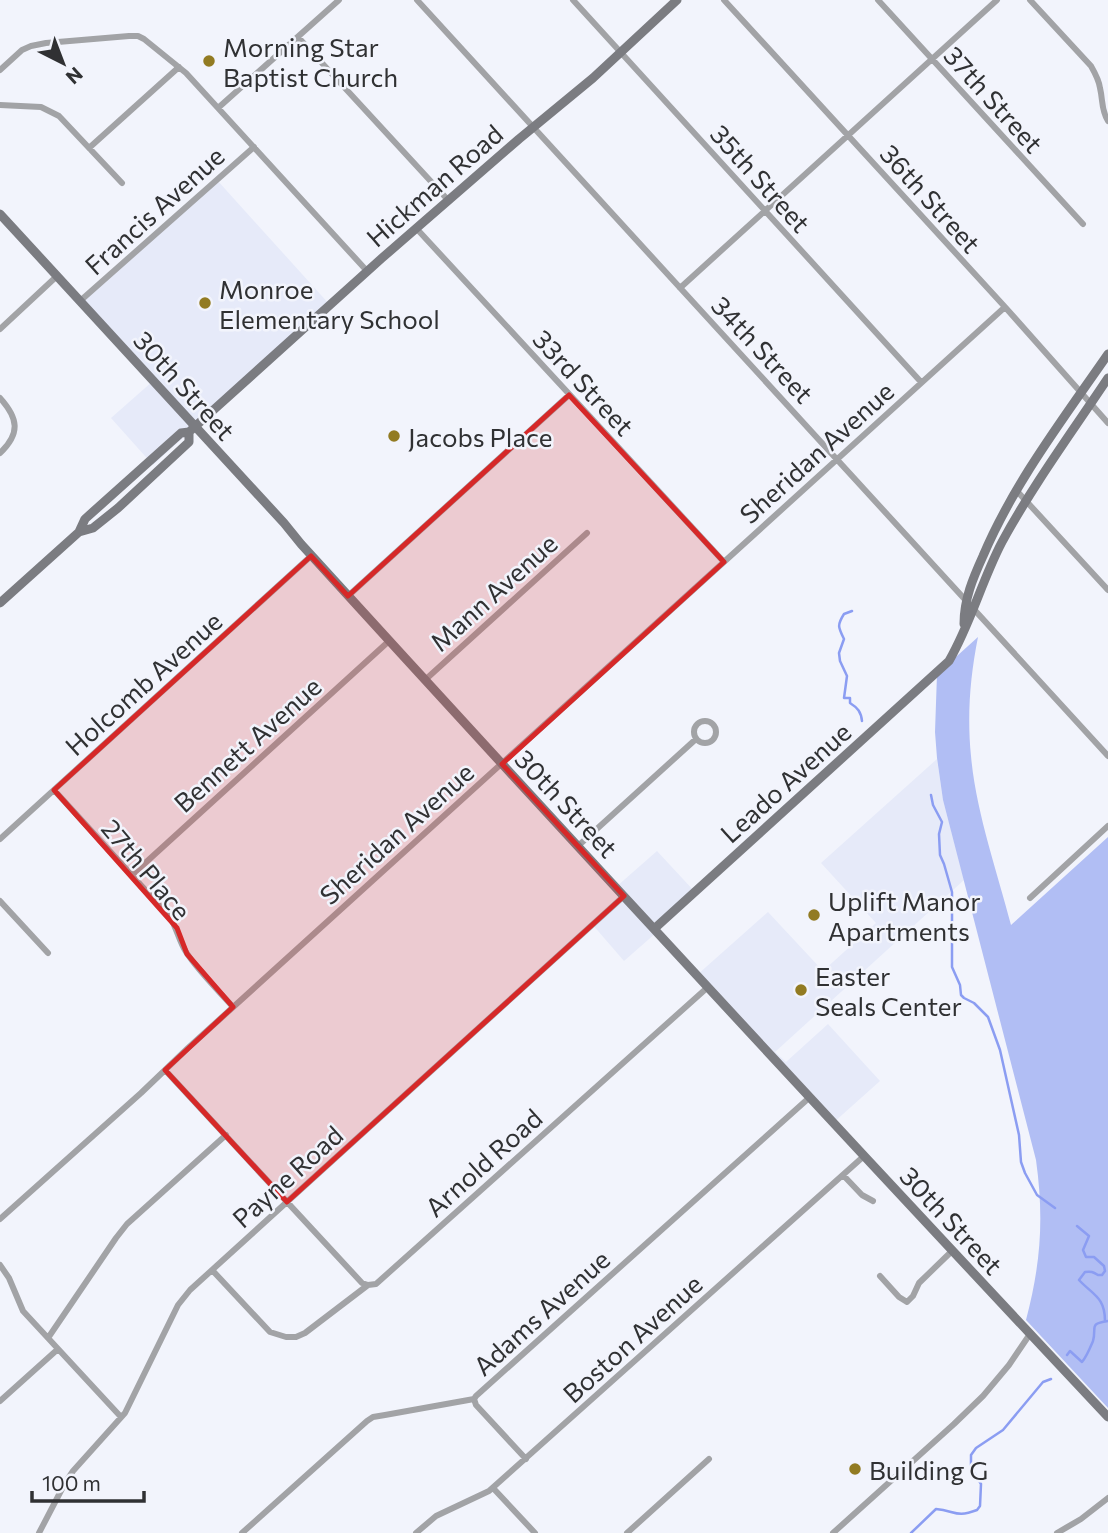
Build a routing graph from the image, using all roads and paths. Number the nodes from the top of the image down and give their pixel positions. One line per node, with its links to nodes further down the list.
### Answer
1 (339, 0): 9 (street)
2 (417, 0): 17 (street, 34th Street)
3 (573, 0): 10 (street, 35th Street)
4 (677, 0): 10 (street, Hickman Road)
5 (724, 0): 18 (street, 36th Street)
6 (878, 0): 11 (street, 37th Street)
7 (997, 0): 11 (street)
8 (1030, 0): 16 (street)
9 (298, 37): 15 (street); 22 (street)
10 (620, 52): 17 (street, Hickman Road); 23 (street, 35th Street)
11 (932, 59): 18 (street); 25 (street, 37th Street)
12 (179, 67): 13 (street); 15 (street); 20 (street)
13 (0, 70)
14 (0, 105): 20 (street)
15 (218, 108): 19 (street)
16 (1108, 121)
17 (534, 127): 22 (street, Hickman Road); 29 (street, 34th Street)
18 (848, 135): 23 (street); 31 (street, 36th Street)
19 (254, 147): 27 (street); 30 (street, Francis Avenue)
20 (89, 148): 21 (street)
21 (122, 183)
22 (448, 200): 26 (street, Hickman Road)
23 (765, 211): 29 (street); 35 (street, 35th Street)
24 (0, 214): 28 (street, 30th Street)
25 (1083, 224)
26 (416, 228): 27 (street, Hickman Road); 37 (street, 33rd Street)
27 (368, 271): 41 (street, Hickman Road)
28 (57, 276): 30 (street, 30th Street); 32 (street)
29 (680, 288): 43 (street, 34th Street)
30 (80, 301): 41 (street, 30th Street)
31 (1005, 307): 35 (street, Sheridan Avenue); 36 (street, 36th Street)
32 (0, 329)
33 (1108, 354): 36 (street)
34 (1108, 378): 39 (street, Leado Avenue)
35 (921, 383): 43 (street, Sheridan Avenue)
36 (1081, 394): 39 (street, 36th Street); 44 (street)
37 (569, 395): 48 (street, 33rd Street); 50 (street)
38 (0, 398): 42 (street)
39 (1091, 404): 40 (street, 36th Street); 45 (street, Leado Avenue)
40 (1108, 423)
41 (192, 429): 47 (street, 30th Street); 52 (street, Hickman Road)
42 (0, 453)
43 (837, 459): 48 (street, Sheridan Avenue); 51 (street, 34th Street)
44 (1016, 490): 45 (street); 51 (street)
45 (1026, 501): 49 (street); 53 (street, Leado Avenue)
46 (587, 533): 56 (street, Mann Avenue)
47 (311, 556): 50 (street, 30th Street); 60 (street, Holcomb Avenue)
48 (724, 562): 59 (street, Sheridan Avenue)
49 (1108, 590)
50 (348, 596): 55 (street, 30th Street)
51 (966, 600): 53 (street, 34th Street); 54 (street)
52 (0, 603)
53 (974, 608): 54 (street, Leado Avenue); 58 (street, 34th Street)
54 (964, 629): 68 (street, Leado Avenue)
55 (389, 641): 56 (street, 30th Street); 64 (street, Bennett Avenue)
56 (425, 680): 59 (street, 30th Street)
57 (696, 739): 63 (street)
58 (1108, 756)
59 (502, 764): 63 (street, 30th Street); 71 (street, Sheridan Avenue)
60 (54, 790): 62 (street, Holcomb Avenue); 64 (street, 27th Place)
61 (1108, 826): 66 (street)
62 (0, 839)
63 (578, 846): 65 (street, 30th Street)
64 (132, 875): 71 (street, 27th Place)
65 (624, 896): 68 (street, 30th Street); 78 (street, Payne Road)
66 (1030, 898)
67 (0, 901): 69 (street)
68 (654, 929): 70 (street, 30th Street)
69 (48, 953)
70 (708, 987): 73 (street, 30th Street); 84 (street, Arnold Road)
71 (233, 1007): 72 (street, Sheridan Avenue)
72 (165, 1070): 74 (street); 79 (street, Sheridan Avenue)
73 (810, 1097): 75 (street, 30th Street); 88 (street, Adams Avenue)
74 (226, 1135): 78 (street); 86 (street)
75 (864, 1156): 76 (street, Boston Avenue); 80 (street, 30th Street)
76 (843, 1175): 77 (street); 92 (street, Boston Avenue)
77 (873, 1201)
78 (287, 1202): 82 (street, Payne Road); 84 (street)
79 (0, 1219)
80 (952, 1251): 83 (street); 85 (street, 30th Street)
81 (0, 1265): 86 (street)
82 (212, 1270): 84 (street, Arnold Road); 90 (street, Payne Road)
83 (880, 1276)
84 (368, 1285)
85 (1030, 1334): 91 (street, 30th Street); 101 (street)
86 (47, 1338): 87 (street)
87 (58, 1349): 89 (street); 90 (street)
88 (474, 1399): 92 (street); 97 (street, Adams Avenue)
89 (0, 1401)
90 (121, 1417): 96 (street, Payne Road)
91 (1108, 1418)
92 (526, 1459): 94 (street, Boston Avenue)
93 (709, 1459): 100 (street)
94 (493, 1488): 98 (street, Boston Avenue); 99 (street)
95 (1108, 1497): 102 (street)
96 (39, 1533)
97 (242, 1533)
98 (416, 1533)
99 (535, 1533)
100 (627, 1533)
101 (833, 1533)
102 (1057, 1533)

